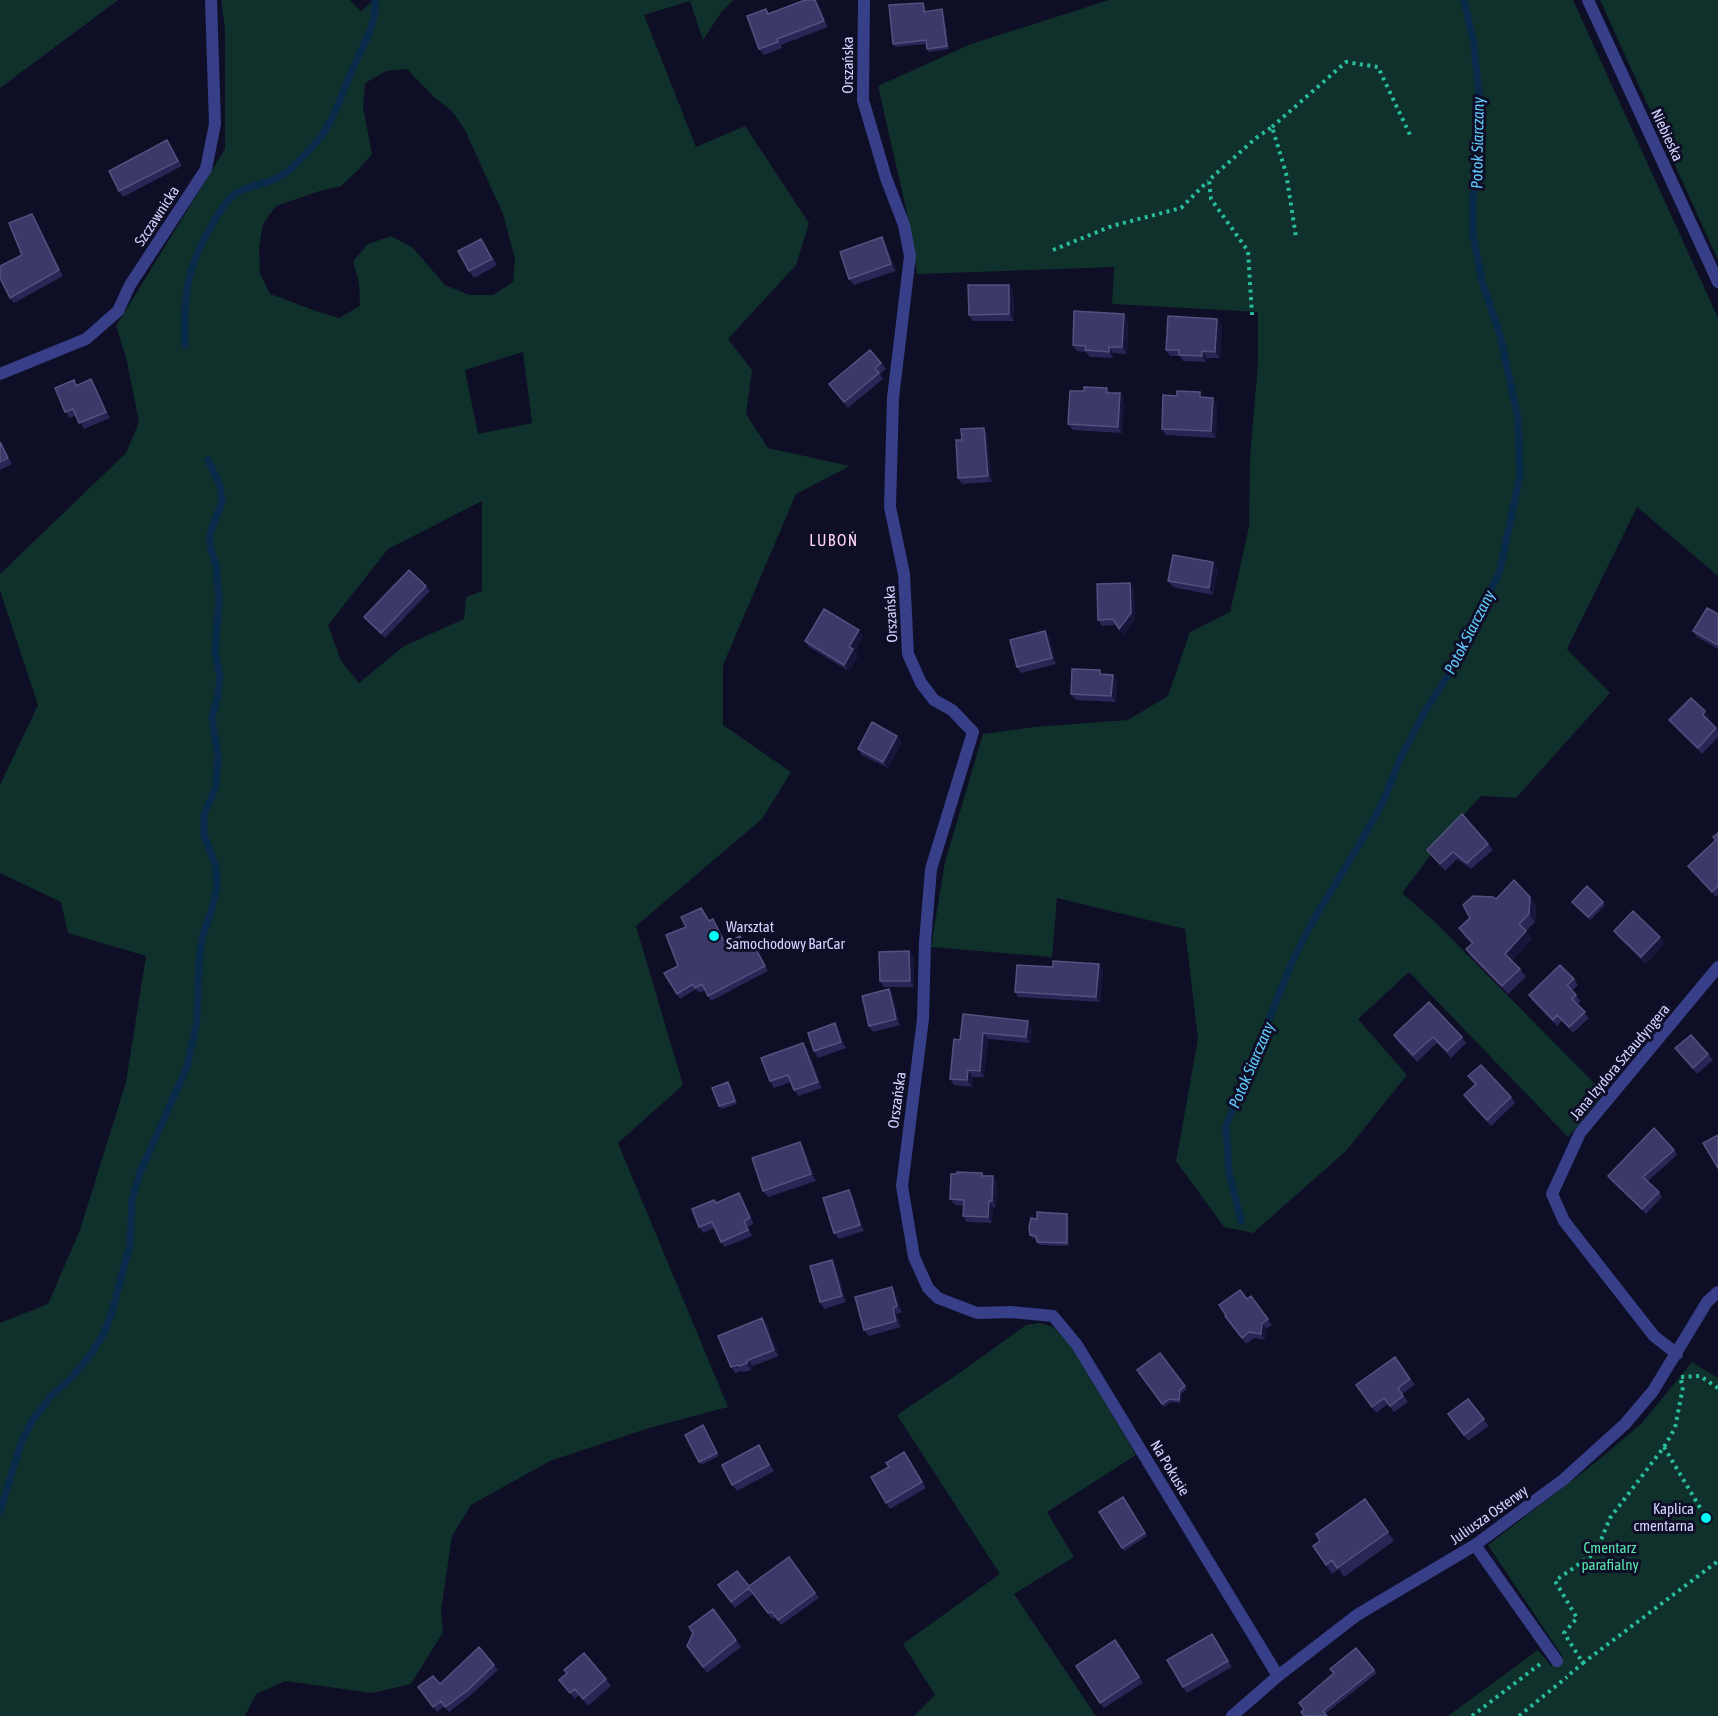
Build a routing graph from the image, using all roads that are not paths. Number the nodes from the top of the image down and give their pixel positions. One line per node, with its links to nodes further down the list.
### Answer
1 (211, 0): 5 (street, Szczawnicka)
2 (864, 0): 8 (street, Orszańska)
3 (1588, 0): 4 (street, Niebieska)
4 (1718, 282)
5 (0, 374)
6 (1718, 966): 9 (street, Jana Izydora Sztaudyngera)
7 (1718, 1292): 9 (street, Juliusza Osterwy)
8 (1011, 1312): 12 (street, Na Pokusie)
9 (1677, 1354): 10 (street, Juliusza Osterwy)
10 (1475, 1545): 11 (street); 12 (street, Juliusza Osterwy)
11 (1555, 1658)
12 (1278, 1676): 13 (street, Juliusza Osterwy)
13 (1232, 1716)

